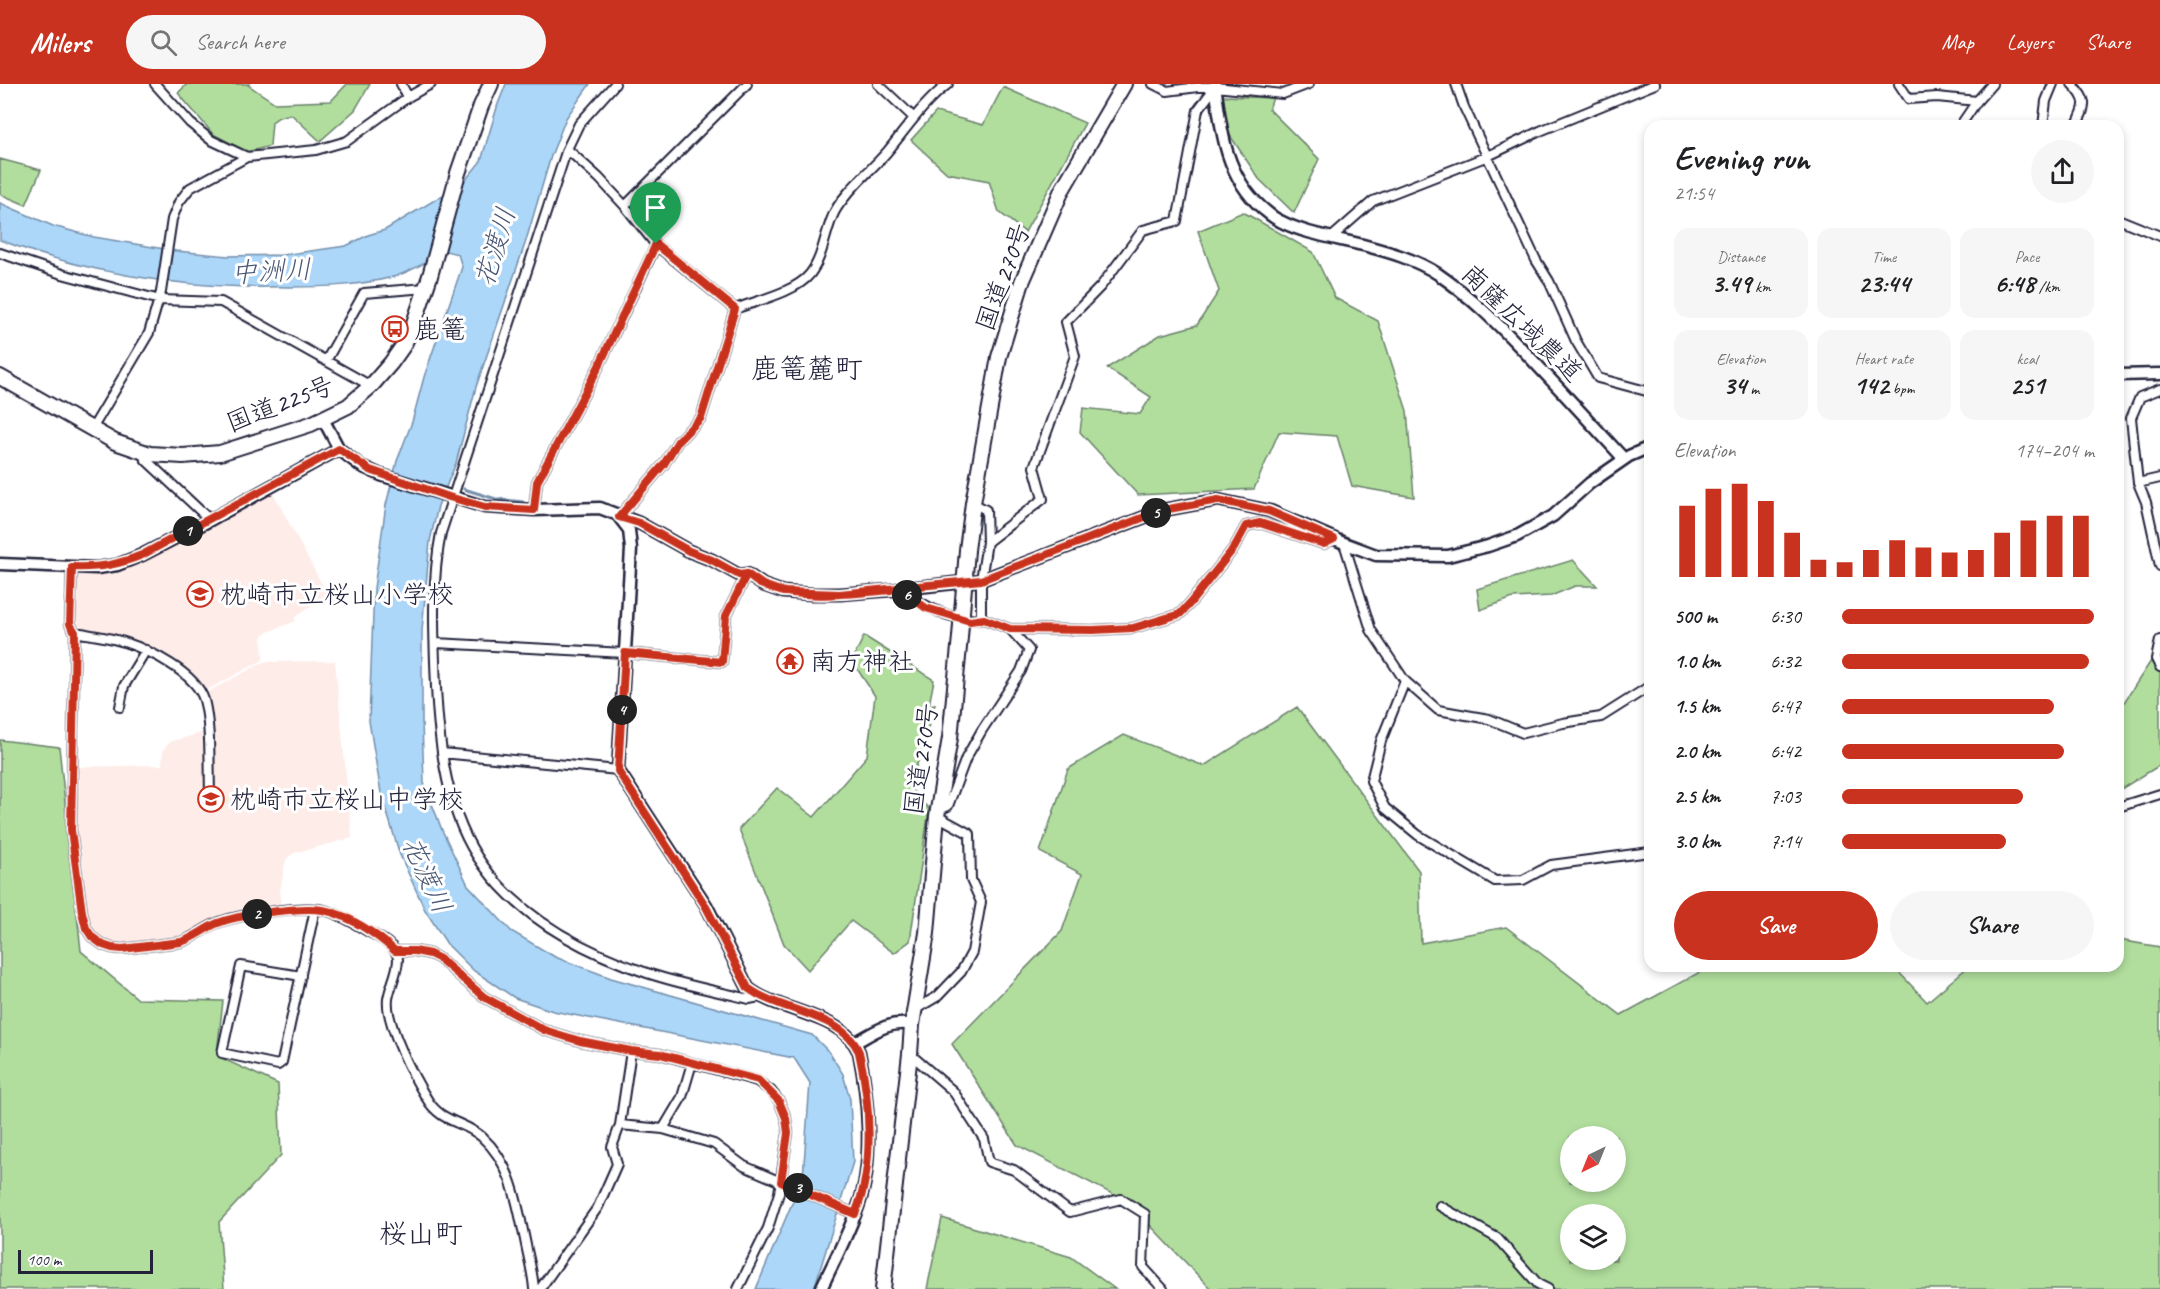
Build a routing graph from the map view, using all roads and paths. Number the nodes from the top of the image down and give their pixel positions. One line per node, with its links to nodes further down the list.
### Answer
1 (155, 84): 27 (street)
2 (401, 84): 19 (street)
3 (432, 84): 19 (street)
4 (491, 84): 34 (highway, 国道225号)
5 (615, 84): 25 (street)
6 (747, 84): 28 (street)
7 (879, 84): 21 (street)
8 (948, 84): 21 (street)
9 (1124, 84): 53 (highway, 国道270号)
10 (1154, 84): 18 (street)
11 (1309, 84): 18 (street)
12 (1456, 84): 26 (street)
13 (1655, 84): 26 (street)
14 (1899, 84): 20 (street)
15 (1992, 84): 20 (street)
16 (2053, 84): 23 (street)
17 (2072, 84): 24 (street)
18 (1215, 85): 31 (street, 南薩広域農道); 58 (street)
19 (408, 97): 27 (street)
20 (1977, 101): 22 (street)
21 (913, 117): 36 (street)
22 (1964, 120)
23 (2044, 120)
24 (2079, 120)
25 (567, 149): 28 (street); 52 (street)
26 (1488, 156): 31 (street); 43 (street)
27 (247, 157): 35 (street)
28 (626, 206): 32 (street)
29 (2124, 221): 30 (street)
30 (2160, 236)
31 (1332, 237): 49 (street, 南薩広域農道)
32 (656, 244): 36 (street); 54 (street)
33 (0, 253): 35 (street)
34 (426, 288): 37 (street); 41 (highway, 国道225号)
35 (160, 296): 37 (street); 45 (street)
36 (735, 309): 55 (street)
37 (326, 361): 41 (street)
38 (2160, 374): 39 (street)
39 (2124, 375)
40 (0, 377): 45 (highway, 国道225号)
41 (371, 386): 44 (highway, 国道225号)
42 (2160, 389): 51 (street)
43 (1644, 390)
44 (323, 419): 46 (street); 48 (highway, 国道225号)
45 (92, 429): 48 (highway, 国道225号)
46 (339, 449): 52 (street); 56 (street)
47 (1644, 450): 49 (street)
48 (140, 451): 56 (street)
49 (1624, 459): 57 (street)
50 (2160, 478): 51 (street)
51 (2138, 483): 60 (street)
52 (450, 497): 54 (street); 69 (street)
53 (973, 503): 58 (street); 81 (highway, 国道270号, bridge)
54 (534, 510): 55 (street)
55 (619, 517): 62 (street); 71 (street)
56 (210, 520): 61 (street)
57 (1339, 541): 63 (street); 66 (street); 73 (street)
58 (987, 543): 63 (street)
59 (0, 564): 61 (street)
60 (2160, 566)
61 (72, 567): 67 (street)
62 (747, 574): 64 (street); 71 (street)
63 (981, 580): 64 (street); 65 (street)
64 (898, 588): 65 (street)
65 (984, 619): 66 (street)
66 (1010, 629): 81 (street)
67 (75, 632): 70 (street); 83 (street)
68 (2160, 640): 72 (street)
69 (435, 643): 71 (street); 76 (street)
70 (146, 650): 75 (street); 78 (street)
71 (625, 653): 77 (street)
72 (2160, 667)
73 (1405, 681): 74 (street); 82 (street)
74 (1644, 690)
75 (120, 707)
76 (442, 753): 77 (street); 86 (street)
77 (618, 771): 86 (street)
78 (210, 792)
79 (2160, 794): 80 (street)
80 (2124, 805)
81 (938, 813): 87 (highway, 国道270号); 87 (street)
82 (1644, 853)
83 (315, 909): 84 (street); 85 (street)
84 (395, 951): 90 (street); 98 (street)
85 (301, 976): 85 (street)
86 (760, 997): 89 (street)
87 (916, 1009): 88 (highway, 国道270号)
88 (912, 1025): 89 (street); 91 (highway, 国道270号)
89 (855, 1043): 97 (street)
90 (631, 1051): 92 (street); 93 (street)
91 (910, 1054): 102 (highway, 国道270号); 103 (street)
92 (692, 1063): 94 (street); 95 (street)
93 (620, 1125): 94 (street); 99 (street)
94 (663, 1129): 95 (street)
95 (781, 1182): 97 (street); 100 (street)
96 (1440, 1206): 104 (street)
97 (851, 1211): 101 (street)
98 (534, 1289)
99 (540, 1289)
100 (738, 1289)
101 (821, 1289)
102 (883, 1289)
103 (1163, 1289)
104 (1548, 1289)

